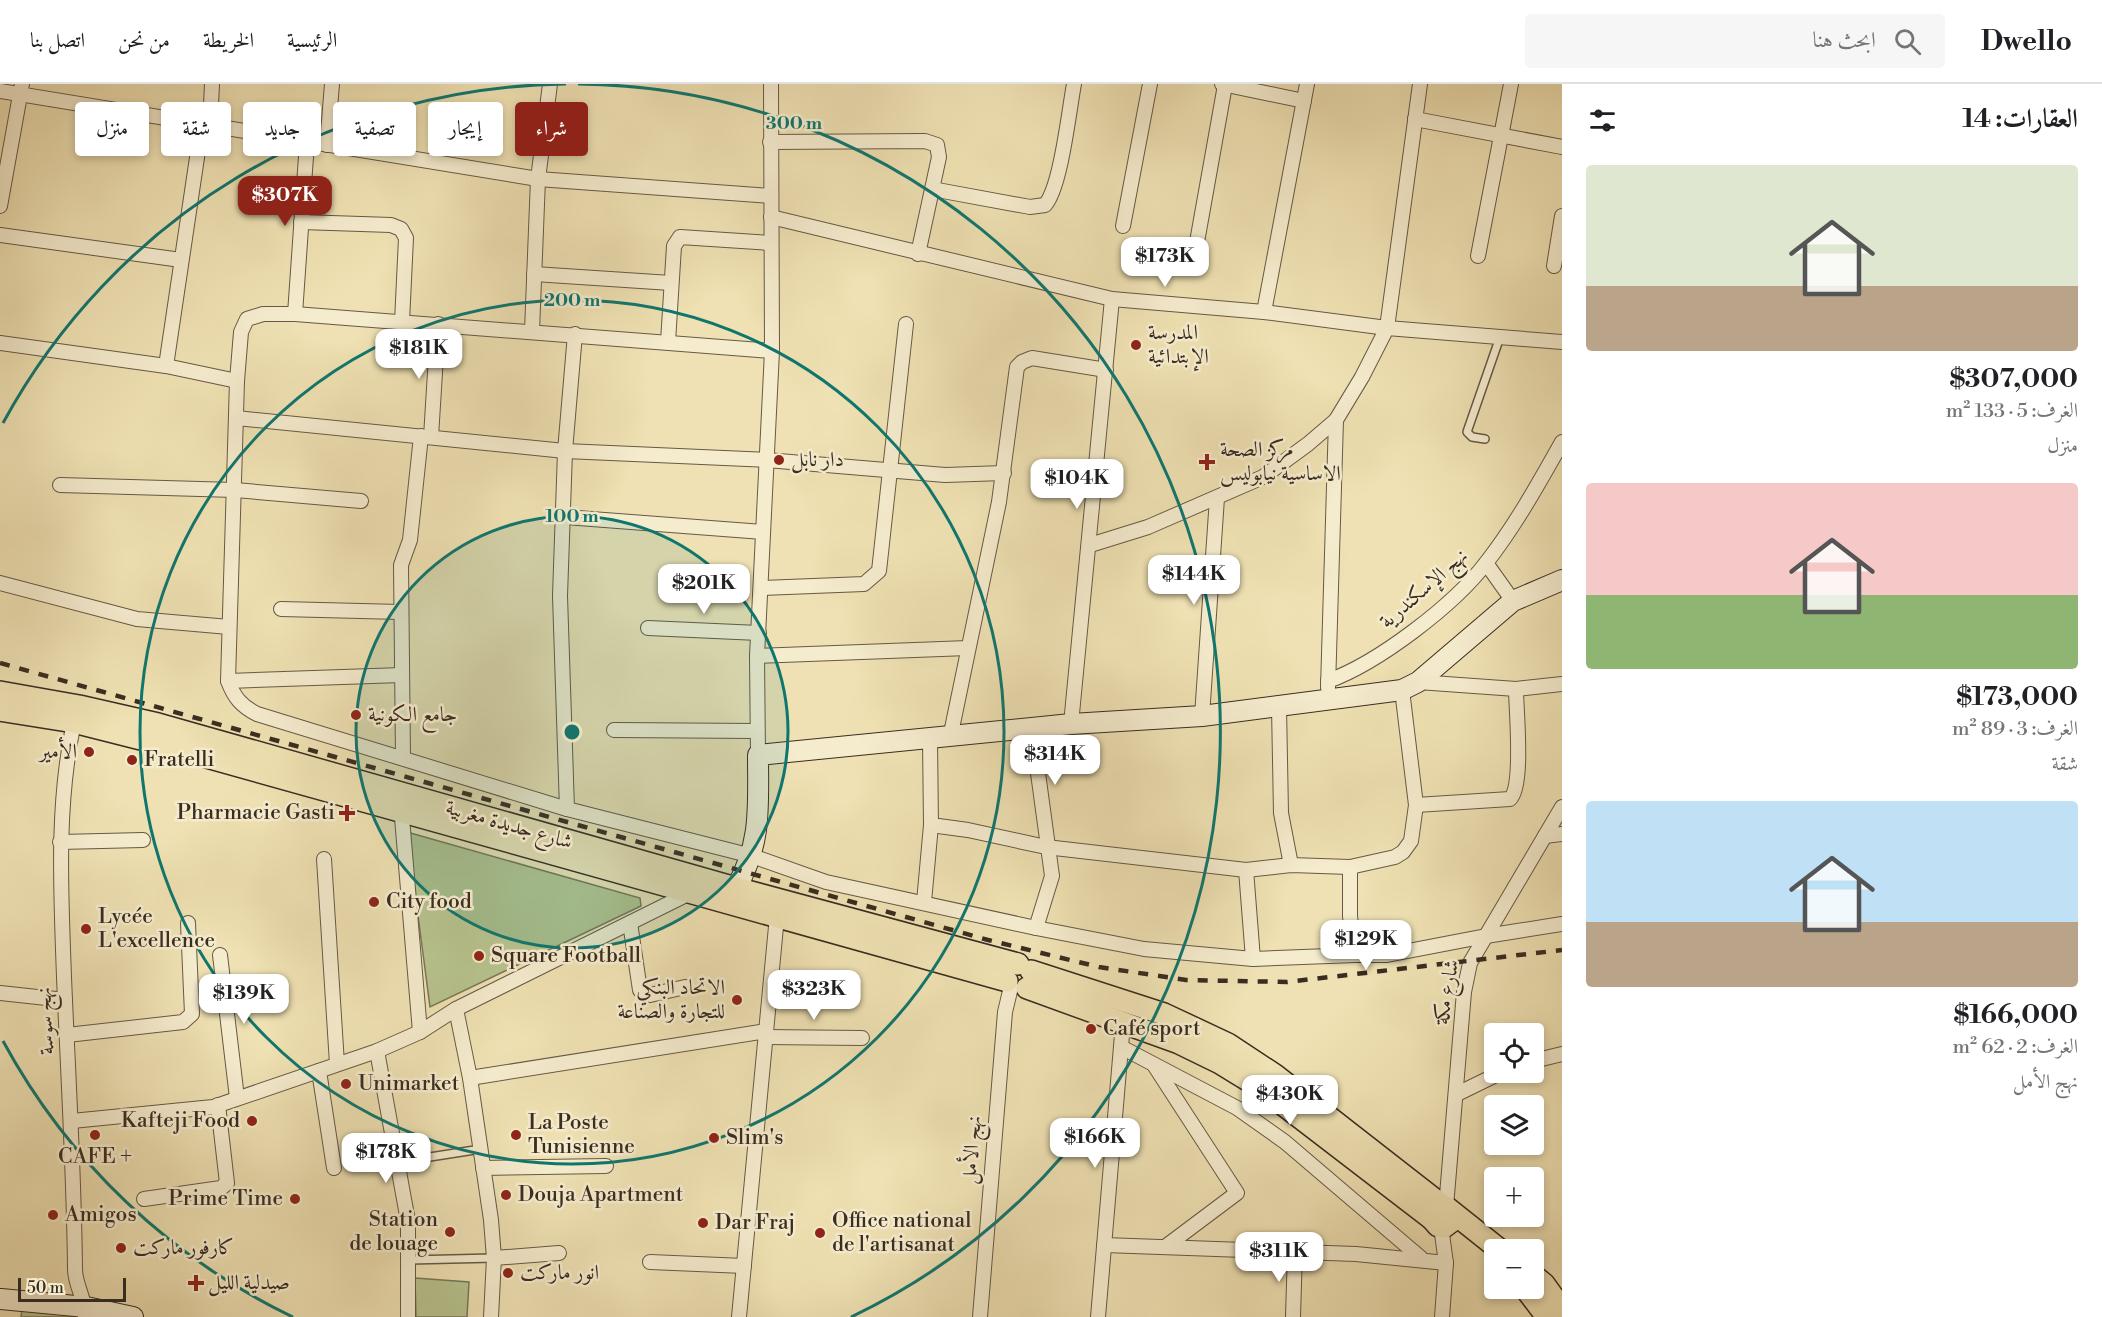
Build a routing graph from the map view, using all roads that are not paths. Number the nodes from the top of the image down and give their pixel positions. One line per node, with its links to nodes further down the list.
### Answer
1 (212, 84): 14 (street)
2 (332, 84): 20 (street)
3 (550, 84): 24 (street)
4 (771, 84): 18 (street)
5 (1074, 84): 25 (street)
6 (1150, 84): 31 (street)
7 (1223, 84): 13 (street); 33 (street)
8 (1308, 84): 13 (street)
9 (1420, 84): 16 (street)
10 (1511, 84): 17 (street)
11 (21, 89): 12 (street); 15 (street); 27 (street)
12 (0, 91)
13 (1304, 101): 42 (street)
14 (209, 102)
15 (161, 116)
16 (1415, 119): 17 (street); 47 (street)
17 (1503, 136): 21 (street); 36 (street)
18 (770, 142): 25 (street); 26 (street)
19 (321, 144): 20 (street)
20 (327, 145): 24 (street)
21 (1562, 147)
22 (200, 156): 37 (street)
23 (306, 156): 30 (street)
24 (538, 179): 26 (street); 39 (street)
25 (932, 189): 35 (street)
26 (771, 196): 29 (street)
27 (0, 206)
28 (1562, 216): 38 (street)
29 (771, 217): 34 (street); 35 (street)
30 (301, 222): 43 (street); 44 (street)
31 (1123, 226)
32 (0, 235): 37 (street)
33 (1197, 242)
34 (771, 243): 40 (street); 54 (street)
35 (918, 254): 41 (street)
36 (1478, 256)
37 (181, 260): 55 (street)
38 (1554, 266)
39 (534, 274): 40 (street); 48 (street)
40 (671, 283): 52 (street)
41 (1112, 299): 42 (street); 56 (street)
42 (1264, 312): 47 (street)
43 (295, 314): 44 (street); 57 (street)
44 (402, 322): 45 (street)
45 (438, 324): 48 (street); 60 (street)
46 (906, 324): 66 (street)
47 (1387, 328): 50 (street); 59 (street)
48 (532, 331): 49 (street)
49 (575, 334): 52 (street); 63 (street)
50 (1500, 337): 53 (street); 61 (lane)
51 (0, 342): 55 (street)
52 (668, 342): 54 (street)
53 (1562, 342)
54 (772, 351): 65 (street)
55 (165, 366): 57 (street)
56 (1106, 370): 67 (street); 74 (street)
57 (237, 381): 58 (street)
58 (236, 418): 60 (street); 69 (street)
59 (1336, 420): 70 (street); 92 (street)
60 (426, 437): 63 (street); 81 (street)
61 (1485, 439)
62 (1562, 442): 64 (street, نهج الإسكندرية)
63 (565, 451): 65 (street); 72 (street)
64 (1558, 457): 75 (street, نهج الإسكندرية)
65 (767, 460): 66 (street); 73 (street)
66 (891, 470): 67 (street); 78 (street)
67 (1004, 473): 85 (street)
68 (60, 485): 69 (street)
69 (235, 490): 71 (street); 82 (street)
70 (1217, 498): 74 (street); 96 (street)
71 (361, 501)
72 (565, 517): 73 (street); 109 (street)
73 (763, 532): 78 (street)
74 (1090, 545): 98 (street)
75 (1486, 563): 79 (street); 92 (street, نهج الإسكندرية)
76 (1562, 580): 79 (main road)
77 (0, 583): 82 (street)
78 (761, 588): 84 (street)
79 (1513, 602): 90 (main road)
80 (281, 609): 81 (street)
81 (401, 612): 87 (street)
82 (230, 627): 88 (street)
83 (648, 628): 84 (street)
84 (759, 633): 86 (street)
85 (968, 648): 86 (street); 102 (street)
86 (757, 656): 101 (street)
87 (402, 675): 88 (street); 105 (street)
88 (228, 681): 105 (street)
89 (1562, 684): 91 (street)
90 (1410, 686): 91 (street); 92 (main road); 107 (street)
91 (1516, 689): 107 (street)
92 (1328, 690): 94 (main road)
93 (0, 692): 106 (main road, شارع جديدة مغربية)
94 (1279, 707): 96 (main road); 118 (street)
95 (7, 714): 97 (main road, شارع جديدة مغربية)
96 (1202, 716): 98 (main road)
97 (74, 722): 106 (main road, شارع جديدة مغربية); 114 (street, نهج سوسة)
98 (1071, 724): 99 (main road)
99 (1032, 729): 102 (main road); 115 (street)
100 (614, 730): 101 (street)
101 (757, 731): 104 (street)
102 (950, 738): 103 (main road)
103 (930, 739): 104 (main road); 110 (street)
104 (758, 755): 116 (main road)
105 (403, 758): 109 (street)
106 (401, 804): 121 (main road, شارع جديدة مغربية); 122 (main road, شارع جديدة مغربية); 139 (street)
107 (1416, 805): 119 (street)
108 (1562, 807): 112 (street, شارع مكة)
109 (567, 809): 116 (street)
110 (931, 825): 115 (street); 123 (street)
111 (1562, 834): 112 (street)
112 (1545, 836): 129 (street, شارع مكة)
113 (143, 840): 114 (street)
114 (60, 842): 136 (street, نهج سوسة)
115 (1046, 847): 120 (street); 128 (street)
116 (752, 856): 121 (main road); 123 (street)
117 (324, 859): 147 (street)
118 (1291, 865): 119 (street); 120 (street)
119 (1350, 867): 131 (street)
120 (1246, 870): 132 (street)
121 (736, 888): 133 (main road, شارع جديدة مغربية)
122 (690, 893): 124 (main road, شارع جديدة مغربية); 126 (street)
123 (924, 903): 128 (street)
124 (777, 916): 133 (main road, شارع جديدة مغربية); 140 (street)
125 (188, 923): 141 (street)
126 (630, 923): 134 (street); 137 (street)
127 (1562, 924): 129 (street)
128 (1036, 927): 132 (street)
129 (1486, 936): 131 (street); 152 (street, شارع مكة)
130 (220, 955): 153 (street)
131 (1355, 955): 132 (street)
132 (1253, 958)
133 (1019, 978): 138 (main road); 162 (main road); 185 (street, نهج الأمل)
134 (685, 987)
135 (0, 993): 136 (street)
136 (65, 1000): 141 (street, نهج سوسة)
137 (456, 1009): 139 (street); 150 (street)
138 (1123, 1023): 143 (street); 162 (main road)
139 (420, 1032): 144 (street)
140 (766, 1034): 142 (street); 150 (street); 174 (street)
141 (67, 1035): 155 (street, نهج سوسة)
142 (861, 1038)
143 (1121, 1047): 148 (street); 164 (street)
144 (377, 1051): 147 (street); 157 (street)
145 (1562, 1054): 146 (street)
146 (1544, 1058)
147 (337, 1064): 149 (street)
148 (1153, 1064): 165 (street); 170 (street)
149 (319, 1071): 153 (street); 159 (street)
150 (470, 1078): 156 (street)
151 (1484, 1081): 152 (street)
152 (1457, 1094): 162 (street, شارع مكة)
153 (237, 1098): 154 (street)
154 (218, 1105): 155 (street); 161 (street)
155 (72, 1121): 179 (street, نهج سوسة)
156 (481, 1149): 157 (lane); 160 (street)
157 (398, 1162): 171 (street)
158 (606, 1166): 160 (street)
159 (334, 1168)
160 (483, 1168): 169 (street)
161 (144, 1199)
162 (1443, 1217): 163 (main road); 168 (main road); 173 (street, شارع مكة)
163 (1484, 1241)
164 (1104, 1245): 165 (street); 186 (street)
165 (1165, 1246): 166 (street)
166 (1295, 1251): 170 (street); 187 (street)
167 (560, 1253): 169 (street)
168 (1484, 1253)
169 (494, 1258): 171 (lane); 183 (street)
170 (1421, 1258): 173 (street)
171 (409, 1260): 182 (street)
172 (650, 1262): 174 (street)
173 (1446, 1263): 188 (street, شارع مكة)
174 (744, 1266): 184 (street)
175 (1544, 1284): 178 (main road)
176 (1, 1299): 179 (main road); 180 (main road)
177 (1533, 1299): 189 (main road)
178 (1562, 1309)
179 (85, 1312): 181 (main road)
180 (11, 1317)
181 (133, 1317)
182 (408, 1317)
183 (491, 1317)
184 (739, 1317)
185 (980, 1317)
186 (1098, 1317)
187 (1293, 1317)
188 (1442, 1317)
189 (1547, 1317)

